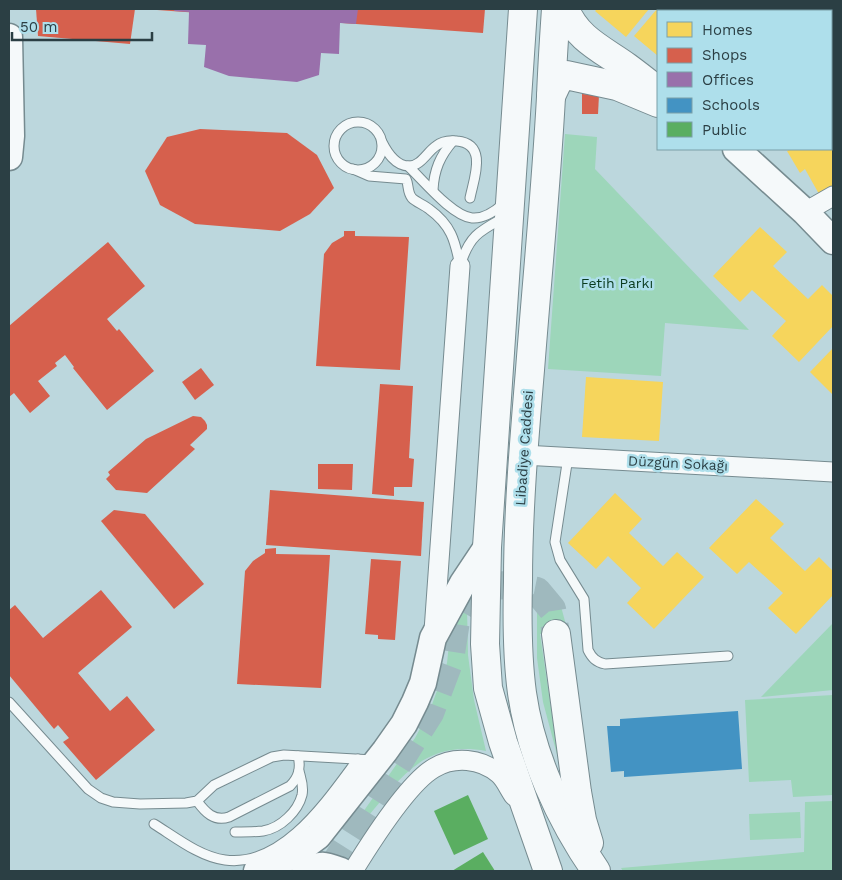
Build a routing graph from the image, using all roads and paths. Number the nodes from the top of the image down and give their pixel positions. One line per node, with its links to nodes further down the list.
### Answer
1 (556, 9): 5 (main road, Libadiye Caddesi)
2 (565, 9): 6 (main road)
3 (9, 37): 4 (street)
4 (9, 51): 12 (street)
5 (540, 56): 6 (main road); 8 (main road); 18 (main road, Libadiye Caddesi); 22 (main road, Libadiye Caddesi)
6 (627, 67): 7 (main road)
7 (657, 90)
8 (657, 103)
9 (453, 140): 13 (lane); 15 (lane); 17 (lane)
10 (382, 142): 13 (lane); 14 (lane); 14 (lane)
11 (737, 150): 19 (street)
12 (9, 158)
13 (408, 166): 15 (lane)
14 (354, 169): 21 (lane)
15 (433, 190): 18 (lane)
16 (833, 196): 19 (street)
17 (470, 198)
18 (511, 206): 21 (lane); 25 (main road, Libadiye Caddesi)
19 (805, 212): 20 (street)
20 (833, 241)
21 (460, 266): 27 (street)
22 (523, 455): 23 (street, Düzgün Sokağı); 42 (main road, Libadiye Caddesi)
23 (568, 457): 24 (street, Düzgün Sokağı); 28 (lane)
24 (833, 472)
25 (487, 547): 27 (street); 34 (main road, Libadiye Caddesi)
26 (556, 634): 42 (main road)
27 (433, 638): 31 (street)
28 (728, 656)
29 (9, 702): 33 (lane)
30 (298, 756): 31 (lane); 32 (lane); 33 (lane)
31 (368, 760): 35 (lane); 37 (street)
32 (299, 771): 33 (lane); 36 (lane)
33 (197, 801)
34 (530, 818): 40 (street); 41 (main road, Libadiye Caddesi)
35 (154, 824)
36 (236, 832)
37 (257, 871)
38 (305, 871): 39 (street)
39 (341, 871)
40 (353, 871)
41 (548, 871)
42 (596, 871)

